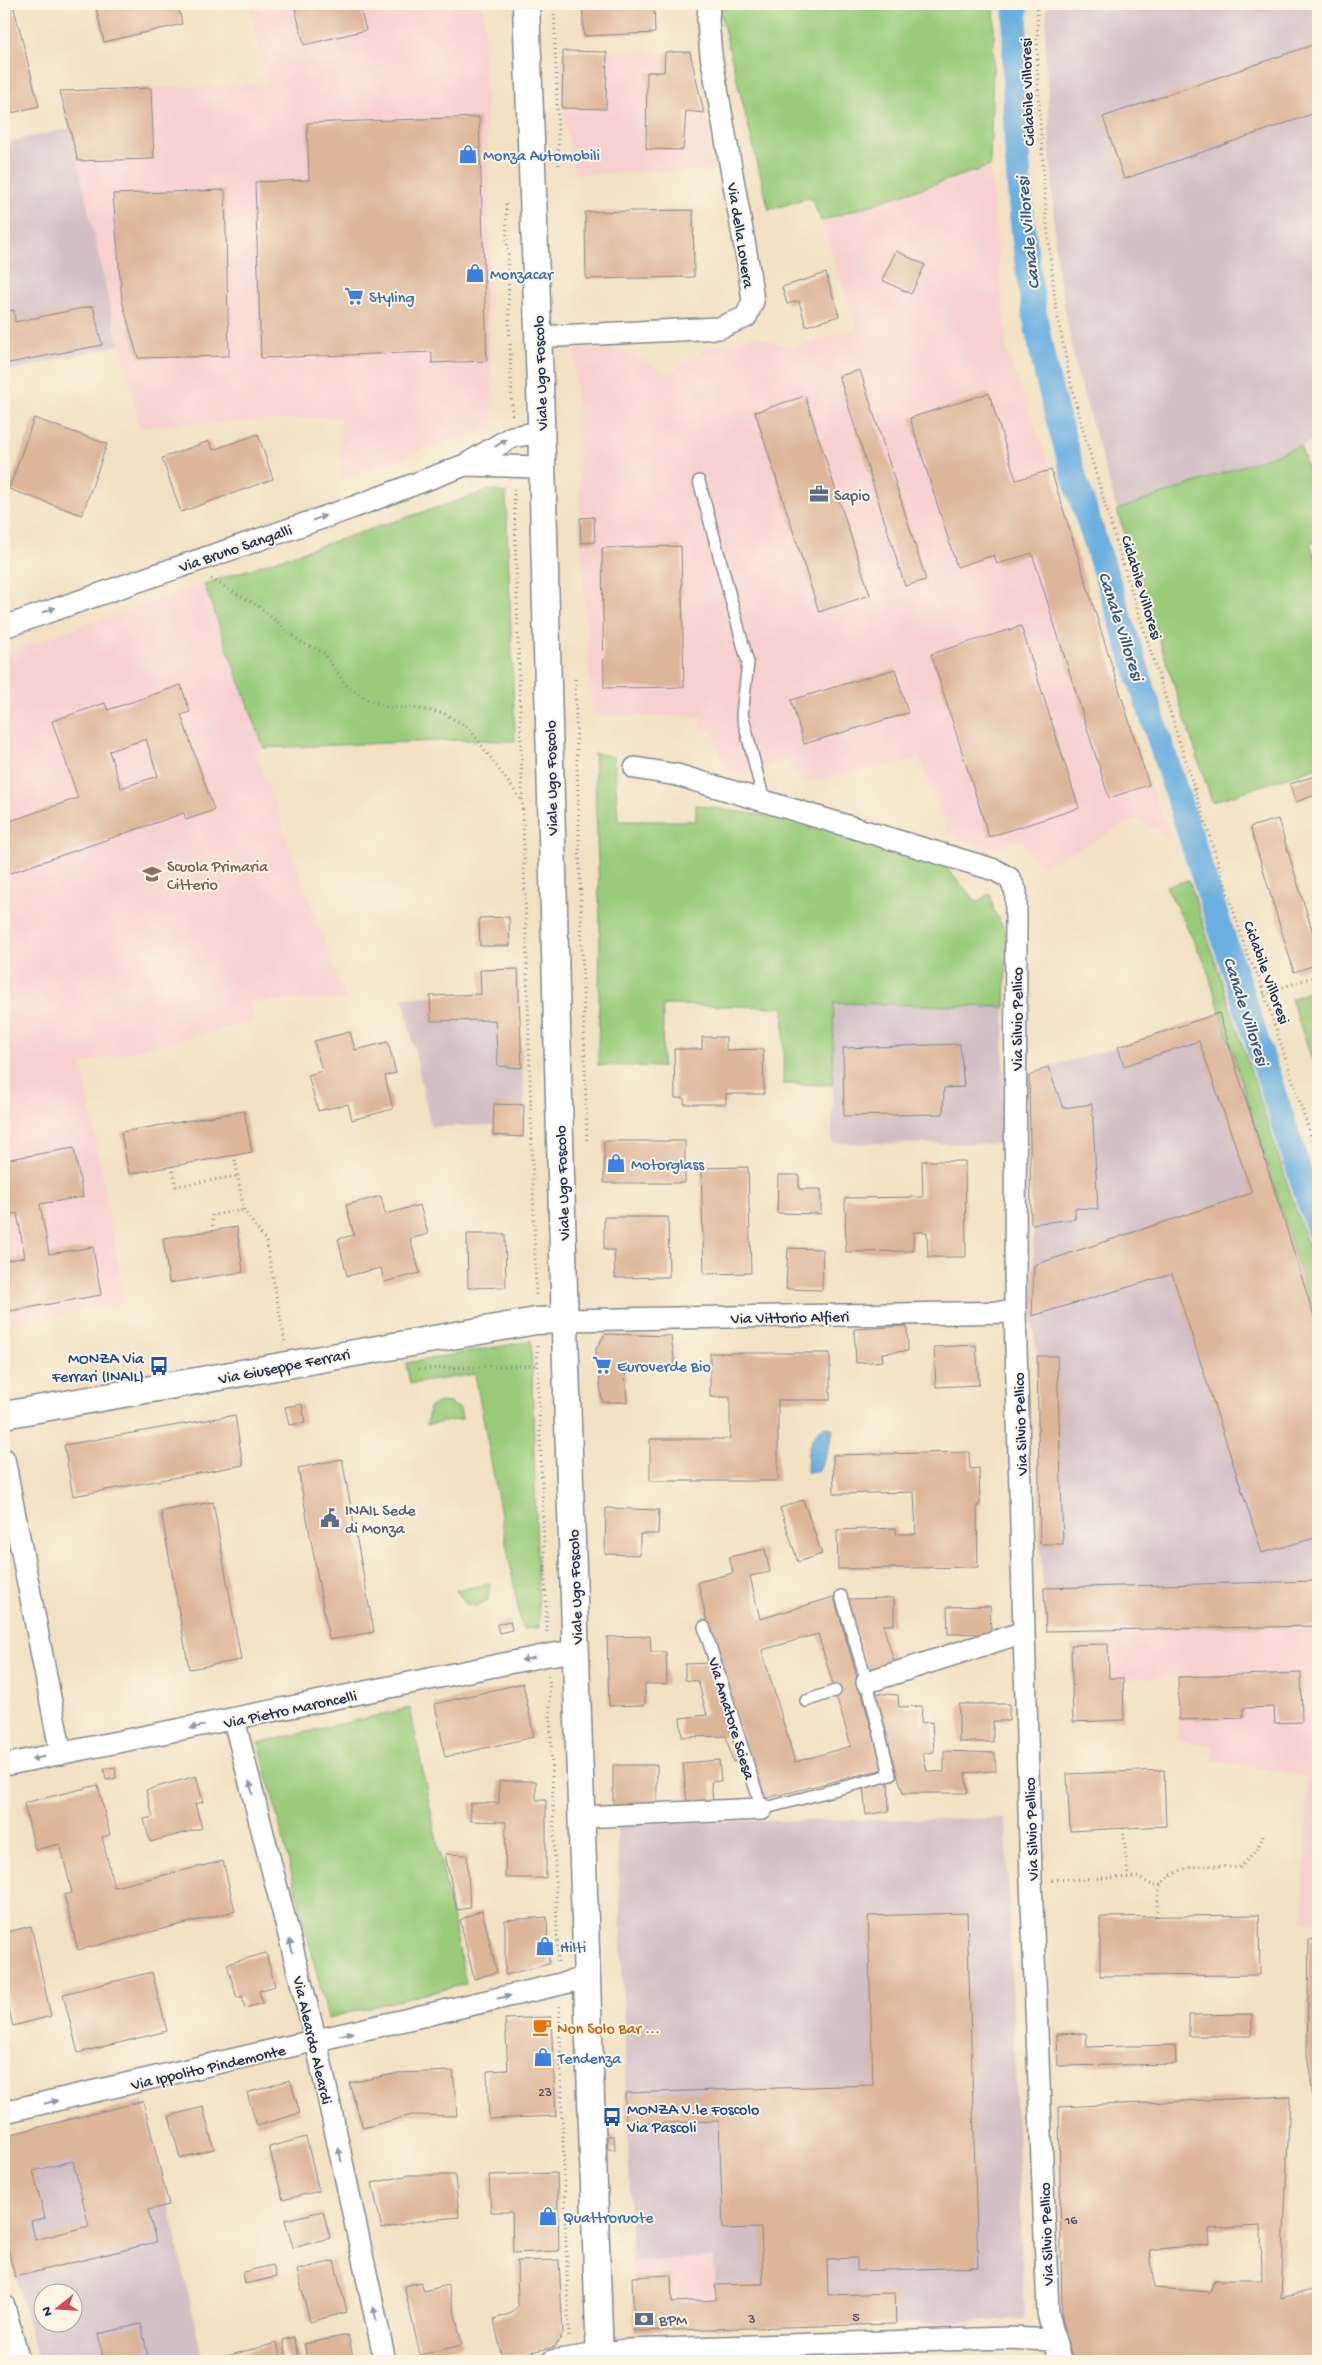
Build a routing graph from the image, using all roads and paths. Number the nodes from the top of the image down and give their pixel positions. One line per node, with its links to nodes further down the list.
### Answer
1 (526, 4): 6 (street, Viale Ugo Foscolo)
2 (554, 4): 5 (path)
3 (709, 4): 6 (street, Via della Lovera)
4 (1037, 4): 18 (path, Ciclabile Villoresi)
5 (560, 169)
6 (538, 336): 7 (street, Viale Ugo Foscolo)
7 (541, 432): 8 (street, Via Bruno Sangalli, one-way to 7); 9 (street, Viale Ugo Foscolo)
8 (465, 465): 9 (street, Via Bruno Sangalli); 11 (street, Via Bruno Sangalli, one-way to 8)
9 (542, 467): 27 (street, Viale Ugo Foscolo)
10 (699, 481): 15 (lane)
11 (191, 562): 12 (street, Via Bruno Sangalli, one-way to 11); 16 (path)
12 (4, 627)
13 (575, 669): 19 (path)
14 (635, 768): 15 (street, Via Silvio Pellico)
15 (764, 801): 26 (street, Via Silvio Pellico)
16 (523, 802)
17 (1318, 975): 18 (path)
18 (1264, 994): 21 (path, Ciclabile Villoresi)
19 (588, 1153)
20 (234, 1156): 23 (path)
21 (1318, 1158)
22 (172, 1166): 23 (path)
23 (238, 1176): 24 (path)
24 (244, 1210): 25 (path); 28 (path)
25 (213, 1231)
26 (1016, 1312): 27 (street, Via Vittorio Alfieri); 35 (street, Via Silvio Pellico)
27 (564, 1320): 31 (street, Via Giuseppe Ferrari); 36 (street, Viale Ugo Foscolo)
28 (285, 1339)
29 (538, 1365): 30 (path)
30 (416, 1369)
31 (4, 1415)
32 (4, 1459): 41 (street)
33 (841, 1596): 37 (lane)
34 (704, 1627): 43 (lane, Via Amatore Sciesa)
35 (1024, 1632): 37 (street); 48 (street, Via Silvio Pellico)
36 (576, 1651): 40 (street, Via Pietro Maroncelli, one-way to 40); 44 (street, Viale Ugo Foscolo)
37 (863, 1683): 43 (lane)
38 (835, 1691): 39 (lane)
39 (806, 1701)
40 (234, 1720): 41 (street, Via Pietro Maroncelli, one-way to 41); 52 (street, Via Aleardo Aleardi, one-way to 40)
41 (61, 1754): 42 (street, Via Pietro Maroncelli, one-way to 42)
42 (4, 1765)
43 (762, 1809): 44 (street)
44 (581, 1817): 51 (street, Viale Ugo Foscolo)
45 (1123, 1828): 47 (path)
46 (1264, 1832): 49 (path)
47 (1128, 1877): 48 (path); 49 (path)
48 (1031, 1879): 55 (street, Via Silvio Pellico)
49 (1160, 1885): 50 (path)
50 (1156, 1916)
51 (587, 1978): 52 (street, Via Ippolito Pindemonte, one-way to 51); 56 (street, Viale Ugo Foscolo)
52 (316, 2041): 53 (street, Via Ippolito Pindemonte, one-way to 52); 58 (street, Via Aleardo Aleardi, one-way to 52)
53 (4, 2112)
54 (4, 2306): 57 (street)
55 (1054, 2340): 56 (street); 60 (street, Via Silvio Pellico)
56 (600, 2357): 59 (street)
57 (19, 2361)
58 (385, 2361)
59 (552, 2361)
60 (1060, 2361)

